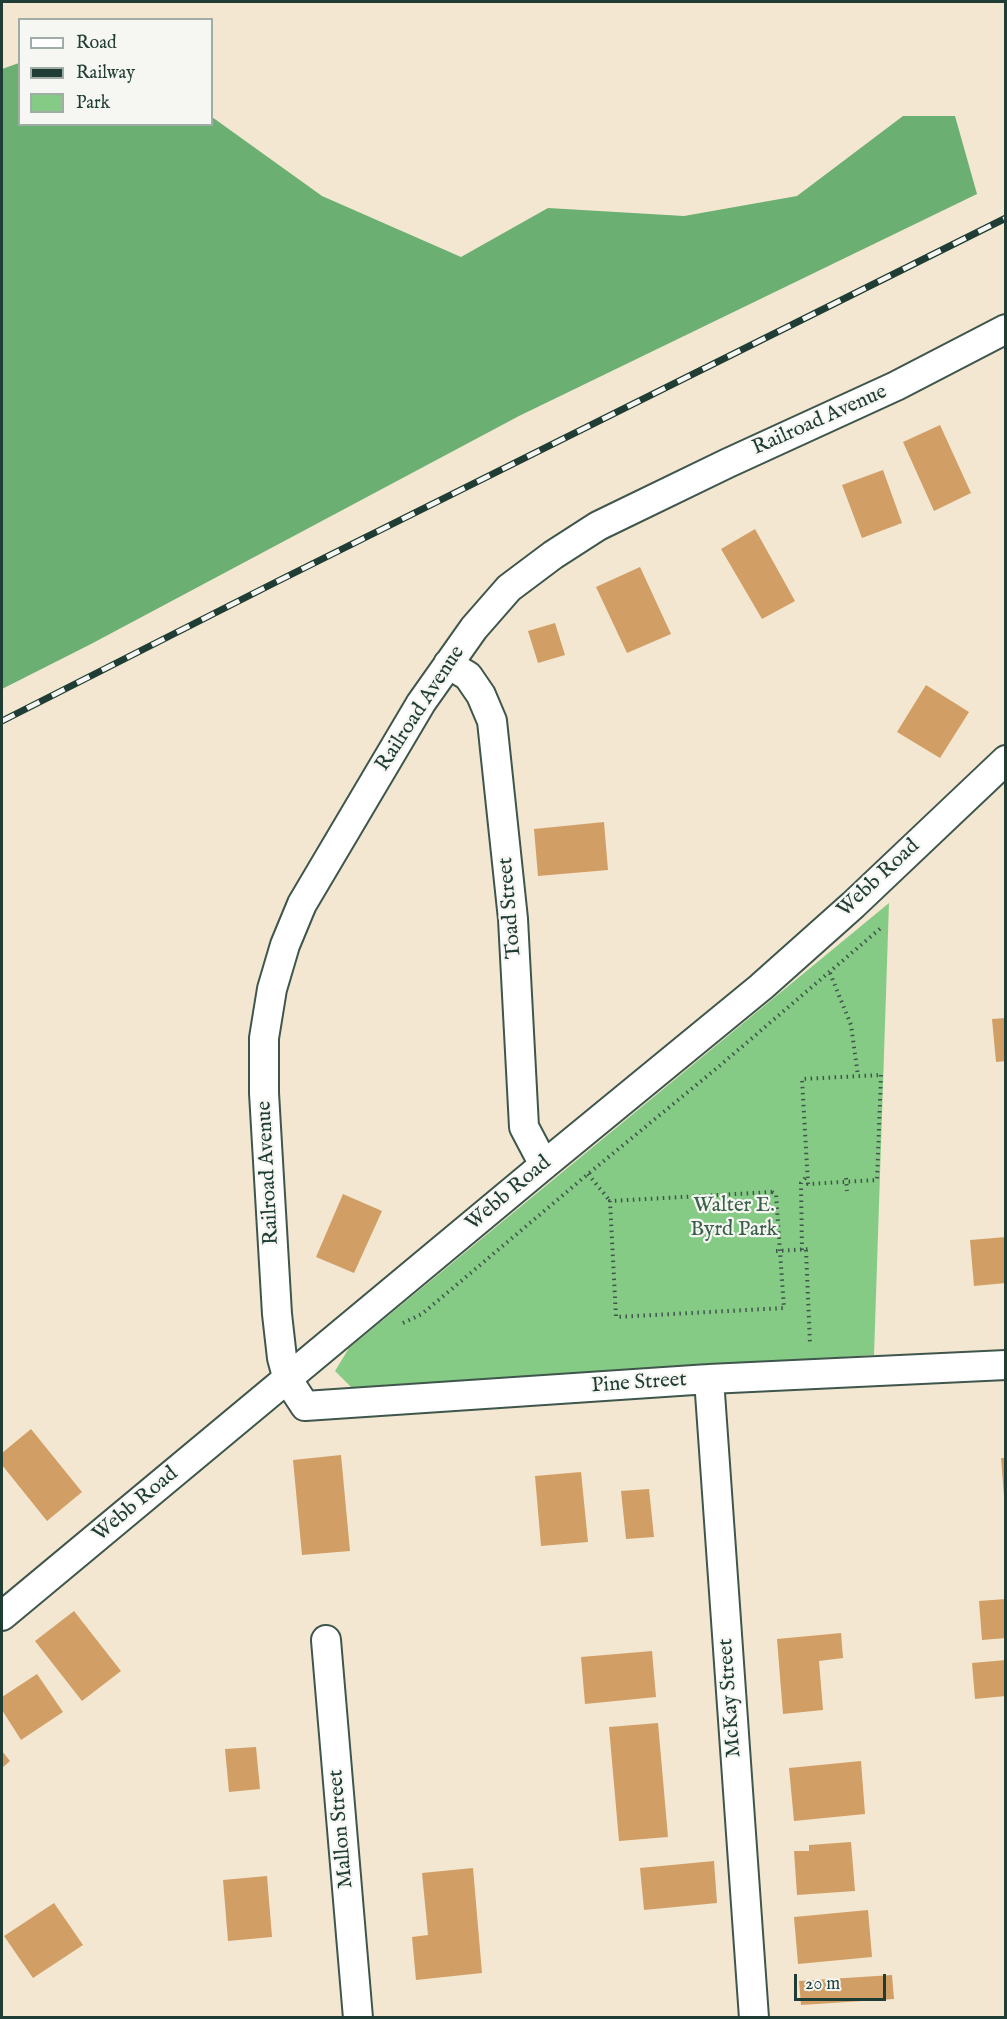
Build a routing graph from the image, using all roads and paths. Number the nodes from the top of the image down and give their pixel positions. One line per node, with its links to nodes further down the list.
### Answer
1 (1005, 329): 2 (street, Railroad Avenue)
2 (448, 664): 7 (street, Toad Street); 19 (street, Railroad Avenue)
3 (1005, 760): 7 (street, Webb Road)
4 (882, 927): 5 (path)
5 (830, 973): 6 (path); 8 (path)
6 (858, 1076): 9 (path); 10 (path)
7 (544, 1165): 19 (street, Webb Road)
8 (588, 1174): 12 (path); 15 (path)
9 (807, 1176): 10 (path); 13 (path)
10 (847, 1180): 11 (path)
11 (848, 1191)
12 (610, 1201): 14 (path); 14 (path)
13 (806, 1249): 14 (path); 16 (path)
14 (778, 1250)
15 (401, 1324)
16 (799, 1346)
17 (1005, 1365): 18 (street, Pine Street)
18 (708, 1379): 19 (street, Pine Street); 23 (street, McKay Street)
19 (288, 1380): 20 (street, Webb Road)
20 (2, 1616)
21 (326, 1640): 22 (street, Mallon Street)
22 (358, 2018)
23 (754, 2018)

